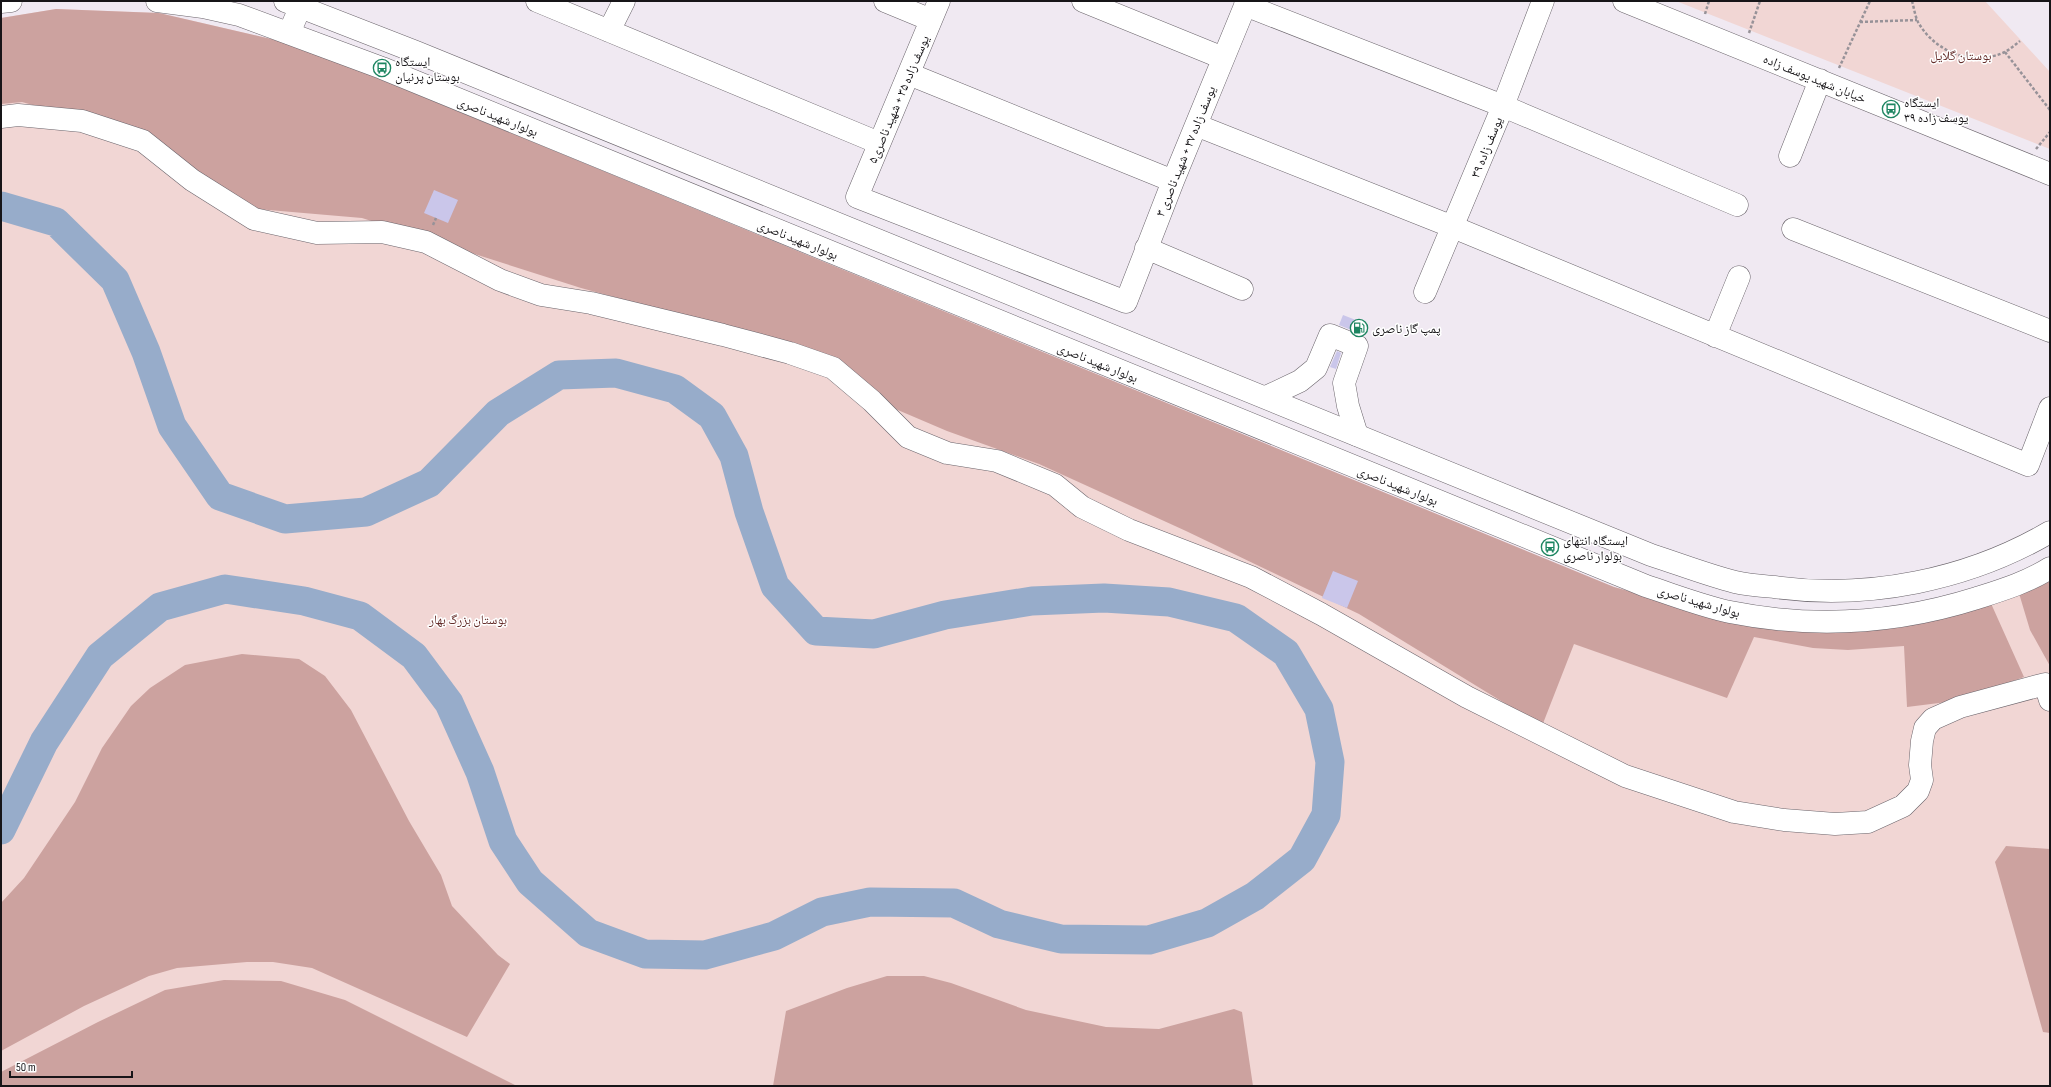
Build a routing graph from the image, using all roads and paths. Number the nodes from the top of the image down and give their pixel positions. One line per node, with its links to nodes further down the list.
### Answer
1 (11, 1): 13 (street)
2 (157, 1): 21 (street, بولوار شهید ناصری)
3 (537, 1): 20 (street)
4 (624, 1): 20 (street)
5 (885, 1): 16 (street)
6 (1083, 1): 25 (street)
7 (1544, 1): 28 (street, یوسف زاده ۳۹)
8 (1624, 1): 23 (street, خیابان شهید یوسف زاده)
9 (1710, 1): 17 (path)
10 (1760, 1): 23 (path)
11 (1870, 1): 19 (path)
12 (1912, 1): 18 (path)
13 (1, 2)
14 (296, 3): 21 (street); 44 (street)
15 (1246, 3): 25 (street, یوسف زاده ۳۷ + شهید ناصری ۳); 28 (street)
16 (935, 11): 26 (street, یوسف زاده ۳۵ + شهید ناصری۵)
17 (1705, 14)
18 (1917, 20): 19 (path); 24 (path)
19 (1860, 22): 27 (path)
20 (609, 32): 32 (street)
21 (289, 33): 47 (street, بولوار شهید ناصری)
22 (2020, 41): 24 (path)
23 (1743, 49): 27 (street, خیابان شهید یوسف زاده)
24 (2005, 52): 29 (path)
25 (1223, 58): 31 (street, یوسف زاده ۳۷ + شهید ناصری ۳)
26 (908, 74): 32 (street, یوسف زاده ۳۵ + شهید ناصری۵); 35 (street)
27 (1820, 80): 33 (street); 34 (street, خیابان شهید یوسف زاده)
28 (1503, 106): 36 (street); 37 (street, یوسف زاده ۳۹)
29 (2050, 110)
30 (1, 117): 53 (street)
31 (1196, 125): 35 (street, یوسف زاده ۳۷ + شهید ناصری ۳); 37 (street)
32 (879, 143): 43 (street, یوسف زاده ۳۵ + شهید ناصری۵)
33 (1790, 156)
34 (2050, 174)
35 (1173, 181): 39 (street, یوسف زاده ۳۷ + شهید ناصری ۳)
36 (1737, 205)
37 (1453, 227): 42 (street, یوسف زاده ۳۹); 46 (street)
38 (1793, 229): 45 (street)
39 (1146, 248): 41 (street); 43 (street, یوسف زاده ۳۷ + شهید ناصری ۳)
40 (1739, 276): 46 (street)
41 (1242, 289)
42 (1424, 292)
43 (1126, 302)
44 (1080, 321): 47 (street); 48 (street)
45 (2050, 331)
46 (1714, 336): 49 (street)
47 (1068, 350): 52 (street, بولوار شهید ناصری)
48 (1266, 397): 50 (street); 50 (street)
49 (2050, 408)
50 (1358, 435): 51 (street)
51 (2050, 532)
52 (2050, 568)
53 (2050, 700)

